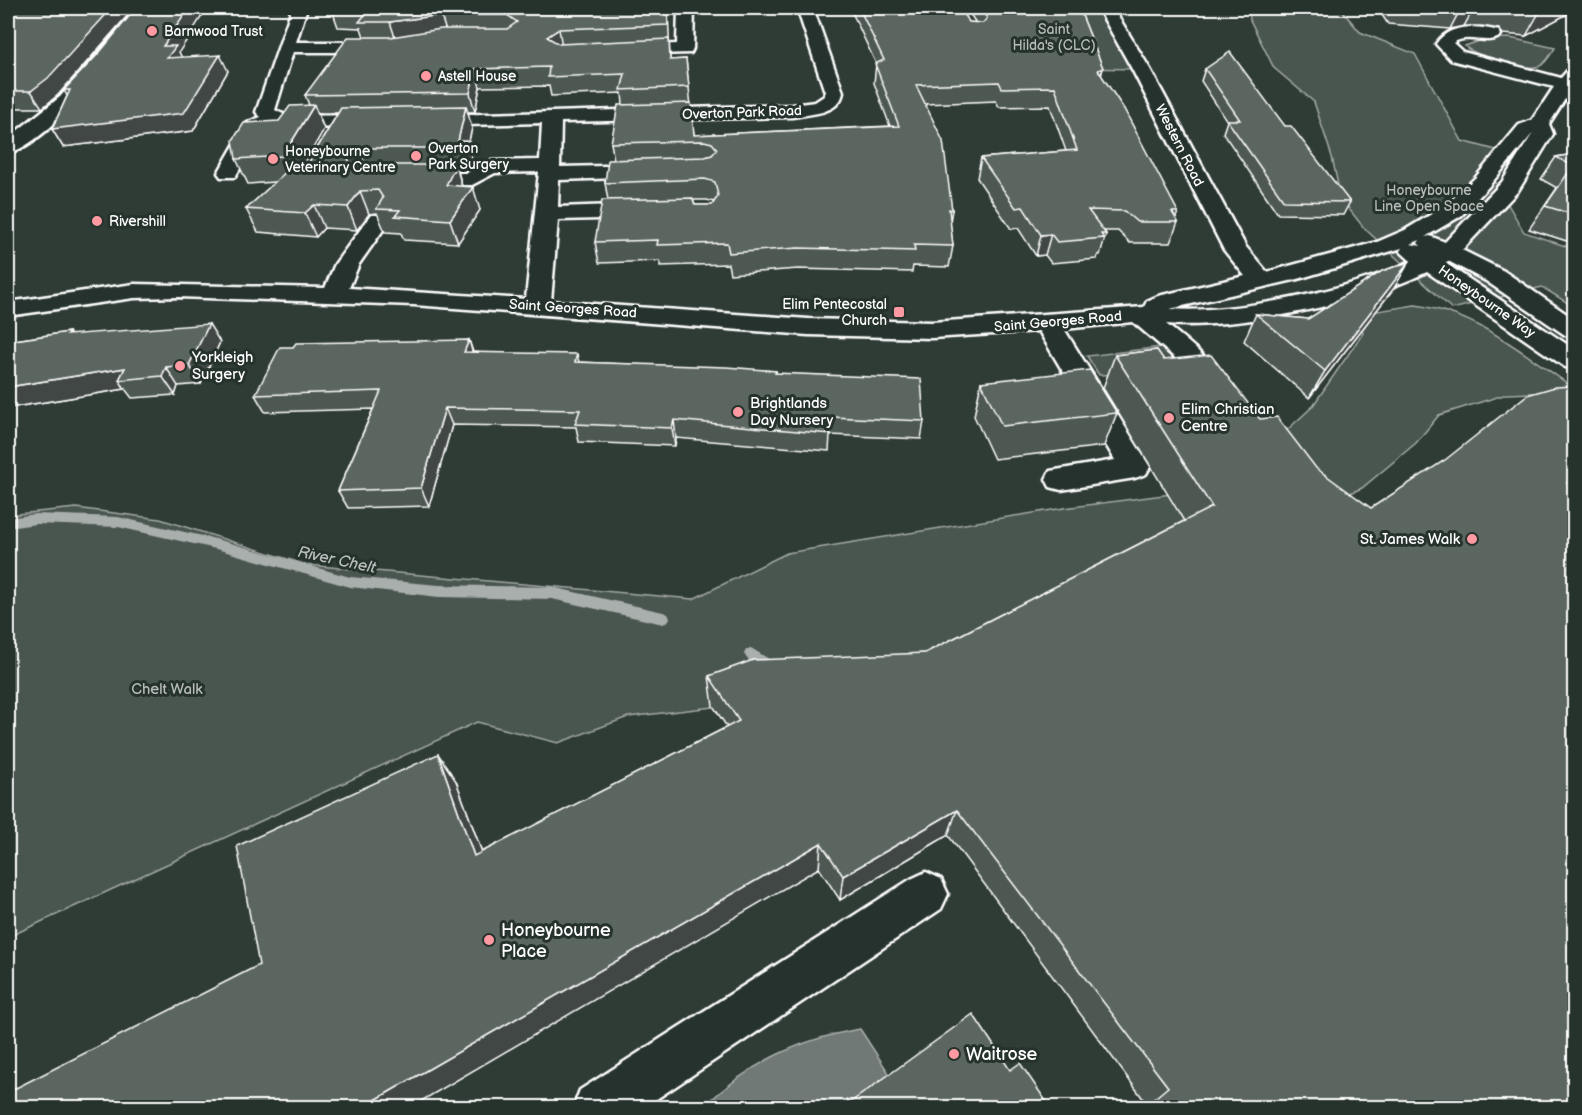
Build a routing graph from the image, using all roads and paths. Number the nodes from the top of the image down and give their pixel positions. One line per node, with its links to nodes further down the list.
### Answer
1 (146, 8): 17 (street)
2 (299, 8): 7 (street)
3 (686, 8): 9 (street)
4 (805, 8): 13 (street, Overton Park Road)
5 (1105, 8): 28 (street, Western Road)
6 (1493, 34): 10 (street)
7 (286, 47): 8 (street); 12 (street)
8 (405, 47)
9 (607, 52)
10 (1570, 79): 18 (street, Saint Georges Road)
11 (468, 100): 14 (street)
12 (272, 117): 15 (street, Overton Park Road); 21 (street)
13 (552, 119): 14 (street, Overton Park Road); 19 (street)
14 (464, 120): 15 (street, Overton Park Road)
15 (341, 122): 16 (street)
16 (330, 142)
17 (8, 147)
18 (1534, 148): 26 (street, Saint Georges Road); 27 (street, Saint Georges Road)
19 (549, 170): 20 (street); 22 (street); 24 (street)
20 (672, 170)
21 (228, 173)
22 (402, 179)
23 (661, 210): 24 (street)
24 (547, 214): 30 (street)
25 (379, 220): 29 (street)
26 (1406, 238): 27 (street, Honeybourne Way); 28 (street, Saint Georges Road)
27 (1438, 256): 32 (street, Saint Georges Road); 34 (street, Honeybourne Way); 35 (street, Honeybourne Way)
28 (1261, 280): 32 (street, Saint Georges Road)
29 (334, 294): 30 (street, Saint Georges Road); 31 (street, Saint Georges Road)
30 (538, 305): 33 (street, Saint Georges Road)
31 (8, 309)
32 (1139, 314): 33 (street, Saint Georges Road); 36 (street)
33 (1047, 323): 37 (street)
34 (1575, 330)
35 (1575, 361)
36 (1237, 415)
37 (1061, 479)
38 (926, 894): 39 (street)
39 (598, 1107)

